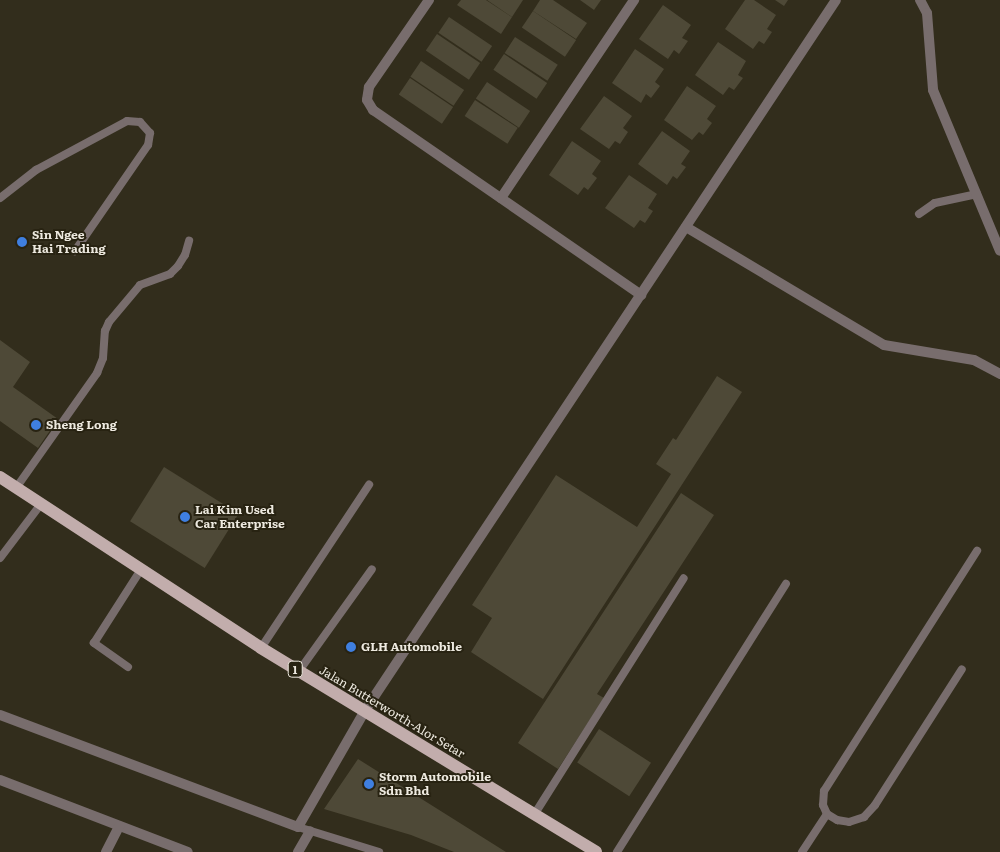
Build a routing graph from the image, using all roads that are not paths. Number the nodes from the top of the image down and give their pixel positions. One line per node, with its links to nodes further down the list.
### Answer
1 (429, 0): 7 (street)
2 (634, 0): 7 (street)
3 (836, 0): 9 (street)
4 (920, 0): 5 (street)
5 (977, 194): 8 (lane); 12 (street)
6 (0, 198): 11 (lane)
7 (501, 198): 13 (street)
8 (919, 214)
9 (686, 227): 13 (street); 14 (street)
10 (189, 241): 17 (lane)
11 (75, 251)
12 (1000, 251)
13 (641, 295): 29 (street)
14 (1000, 374)
15 (0, 477): 17 (main road, Jalan Butterworth-Alor Setar / 1)
16 (369, 486): 25 (lane)
17 (16, 488): 18 (main road, Jalan Butterworth-Alor Setar / 1)
18 (41, 504): 20 (lane); 22 (main road, Jalan Butterworth-Alor Setar / 1)
19 (977, 551): 33 (lane)
20 (0, 558)
21 (372, 569): 28 (lane)
22 (140, 571): 25 (main road, Jalan Butterworth-Alor Setar / 1); 26 (lane)
23 (684, 578): 32 (lane)
24 (786, 584): 42 (lane)
25 (261, 648): 28 (main road, Jalan Butterworth-Alor Setar / 1)
26 (128, 667)
27 (962, 669): 33 (lane)
28 (299, 671): 29 (main road, Jalan Butterworth-Alor Setar / 1)
29 (364, 712): 32 (main road, Jalan Butterworth-Alor Setar / 1); 35 (street)
30 (0, 715): 35 (street)
31 (0, 780): 34 (street)
32 (534, 814): 41 (main road, Jalan Butterworth-Alor Setar / 1)
33 (827, 814): 43 (lane)
34 (119, 826): 37 (street); 38 (street)
35 (298, 827): 36 (lane)
36 (310, 831): 39 (street); 40 (lane)
37 (106, 852)
38 (188, 852)
39 (298, 852)
40 (379, 852)
41 (596, 852)
42 (617, 852)
43 (802, 852)

